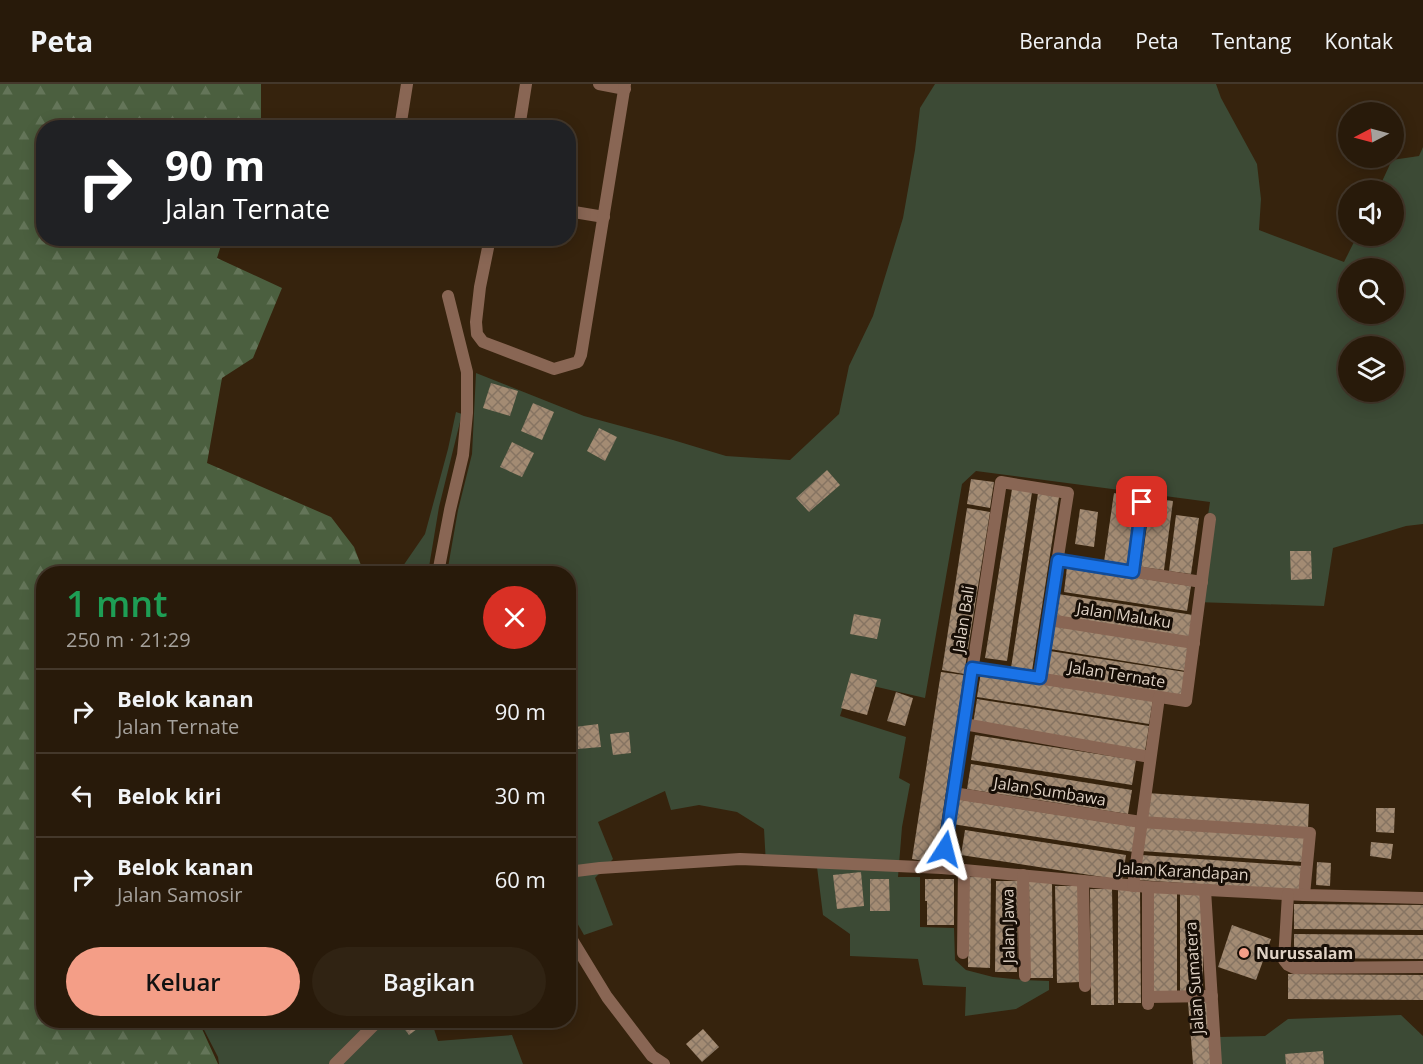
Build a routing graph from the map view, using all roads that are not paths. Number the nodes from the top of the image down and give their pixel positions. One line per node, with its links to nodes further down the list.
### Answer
1 (407, 84): 5 (street)
2 (526, 84): 6 (street)
3 (599, 84): 4 (street)
4 (625, 86): 8 (street)
5 (401, 120)
6 (520, 120)
7 (576, 212): 8 (street)
8 (604, 217): 9 (street)
9 (488, 246)
10 (448, 296): 14 (street)
11 (1142, 502): 15 (street)
12 (1210, 519): 16 (street)
13 (1058, 560): 15 (street); 17 (street); 19 (street, Jalan Bali)
14 (439, 566)
15 (1133, 572): 16 (street)
16 (1202, 582): 18 (street)
17 (1048, 620): 18 (street, Jalan Maluku); 20 (street)
18 (1194, 644): 21 (street, Jalan Ternate)
19 (972, 668): 20 (street, Jalan Ternate); 22 (street, Jalan Bali)
20 (1040, 678): 21 (street, Jalan Ternate)
21 (1159, 697): 23 (street)
22 (964, 724): 23 (street); 24 (street, Jalan Bali)
23 (1150, 757): 25 (street)
24 (953, 793): 25 (street, Jalan Sumbawa); 26 (street, Jalan Bali)
25 (1141, 822): 31 (street); 35 (street, Jalan Sumbawa)
26 (942, 868): 27 (street, Jalan Karandapan); 28 (street, Jalan Karandapan)
27 (964, 870): 29 (street, Jalan Karandapan); 38 (street)
28 (576, 871)
29 (1023, 875): 30 (street, Jalan Karandapan); 40 (street, Jalan Jawa)
30 (1083, 881): 31 (street, Jalan Karandapan); 41 (street)
31 (1133, 886): 32 (street, Jalan Karandapan)
32 (1148, 887): 33 (street, Jalan Karandapan); 42 (street)
33 (1205, 890): 34 (street, Jalan Karandapan); 42 (street, Jalan Sumatera)
34 (1288, 894): 35 (street, Jalan Karandapan); 39 (street)
35 (1304, 895): 36 (street, Jalan Karandapan)
36 (1423, 898)
37 (576, 946): 45 (street)
38 (963, 953)
39 (1423, 967)
40 (1025, 976)
41 (1085, 986)
42 (1212, 996): 46 (street, Jalan Sumatera)
43 (371, 1028): 44 (street)
44 (335, 1064)
45 (664, 1064)
46 (1216, 1064)

